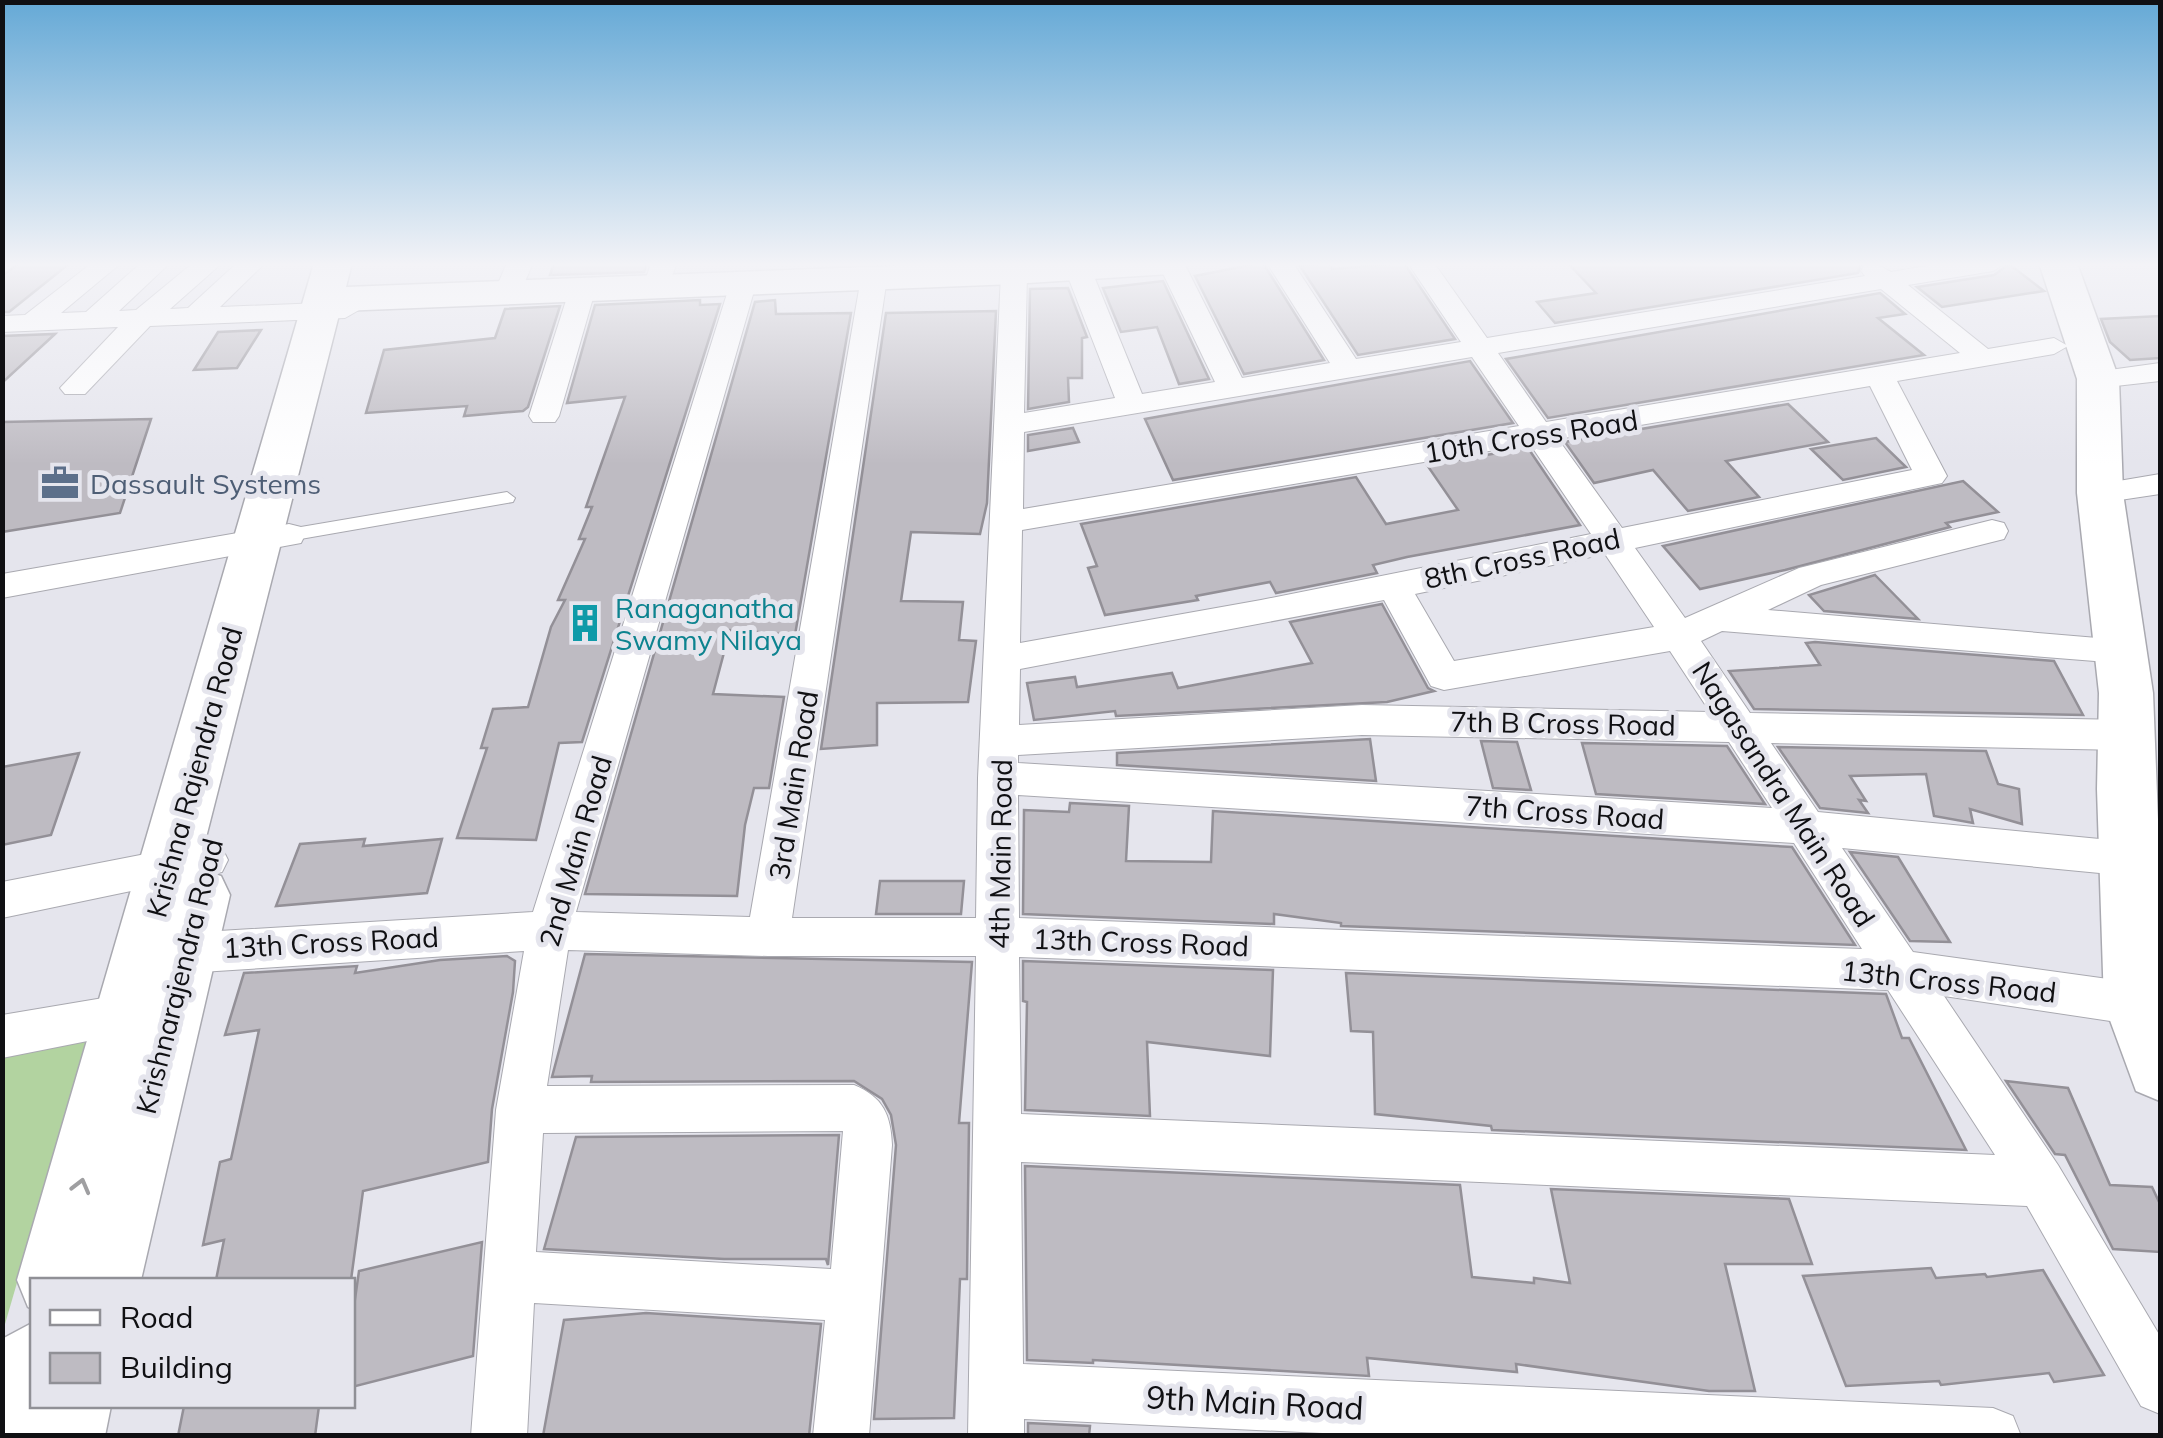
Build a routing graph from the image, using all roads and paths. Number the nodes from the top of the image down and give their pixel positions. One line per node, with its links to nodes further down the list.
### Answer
1 (132, 330): 21 (street)
2 (328, 330): 32 (main road, Krishnarajendra Road)
3 (570, 330): 24 (street)
4 (728, 330): 49 (street, 2nd Main Road)
5 (866, 330): 51 (street, 3rd Main Road)
6 (1012, 330): 25 (street, 4th Main Road)
7 (1102, 330): 23 (street)
8 (1204, 330): 22 (street)
9 (1323, 330): 17 (street)
10 (1467, 330): 15 (street, Nagasandra Main Road)
11 (1597, 330): 15 (street)
12 (1948, 330): 16 (street)
13 (2081, 330): 20 (main road)
14 (2054, 346): 16 (street, 10th Cross Road)
15 (1480, 350): 17 (street); 26 (street, Nagasandra Main Road)
16 (1984, 359): 19 (street, 10th Cross Road)
17 (1349, 371): 22 (street)
18 (2160, 372): 20 (street)
19 (1880, 378): 26 (street, 10th Cross Road); 33 (street, 8th Cross Road)
20 (2098, 379): 28 (main road)
21 (76, 388)
22 (1233, 389): 23 (street)
23 (1132, 405): 25 (street)
24 (544, 416)
25 (1008, 425): 30 (street, 4th Main Road)
26 (1540, 435): 30 (street, 10th Cross Road); 33 (street, Nagasandra Main Road)
27 (2160, 484): 28 (street)
28 (2100, 494): 40 (main road)
29 (508, 498): 32 (lane)
30 (1007, 522): 38 (street, 4th Main Road)
31 (1992, 530): 36 (street)
32 (273, 538): 35 (street); 47 (main road, Krishnarajendra Road)
33 (1612, 539): 34 (street, 8th Cross Road); 37 (street, Nagasandra Main Road)
34 (1393, 585): 38 (street, 8th Cross Road); 39 (street)
35 (2, 586)
36 (1717, 619): 37 (street); 40 (street)
37 (1679, 636): 39 (street); 42 (street, Nagasandra Main Road)
38 (1003, 658): 43 (street, 4th Main Road)
39 (1444, 676): 41 (street)
40 (2133, 691): 42 (street, 7th B Cross Road); 44 (main road)
41 (1472, 722): 42 (street, 7th B Cross Road); 43 (street, 7th B Cross Road)
42 (1738, 725): 45 (street, Nagasandra Main Road)
43 (1000, 759): 45 (street, 7th Cross Road); 50 (street, 4th Main Road)
44 (2144, 785): 46 (main road)
45 (1803, 827): 46 (street, 7th Cross Road); 54 (street, Nagasandra Main Road)
46 (2131, 859): 52 (main road)
47 (188, 864): 48 (street); 53 (main road, Krishnarajendra Road)
48 (2, 900)
49 (549, 930): 51 (street, 13th Cross Road); 53 (street, 13th Cross Road); 59 (street, 2nd Main Road)
50 (999, 936): 51 (street, 13th Cross Road); 54 (street, 13th Cross Road); 60 (street, 4th Main Road)
51 (768, 937)
52 (2147, 937): 55 (main road)
53 (164, 955): 56 (main road); 64 (main road, Krishnarajendra Road)
54 (1901, 970): 55 (street, 13th Cross Road); 61 (street, Nagasandra Main Road)
55 (2137, 1004): 58 (main road)
56 (128, 1015): 57 (street); 63 (main road, one-way to 56)
57 (2, 1037)
58 (2160, 1068)
59 (520, 1110): 62 (street, 2nd Main Road); 65 (street)
60 (998, 1137): 61 (street); 69 (street, 4th Main Road)
61 (2041, 1182): 67 (street, Nagasandra Main Road)
62 (510, 1276): 65 (street); 72 (street, 2nd Main Road)
63 (56, 1278)
64 (103, 1278)
65 (854, 1296): 73 (street)
66 (30, 1371): 70 (main road)
67 (2160, 1386)
68 (71, 1408): 71 (main road)
69 (996, 1413): 74 (street, 9th Main Road)
70 (13, 1436)
71 (64, 1436)
72 (499, 1436)
73 (840, 1436)
74 (1994, 1436)

